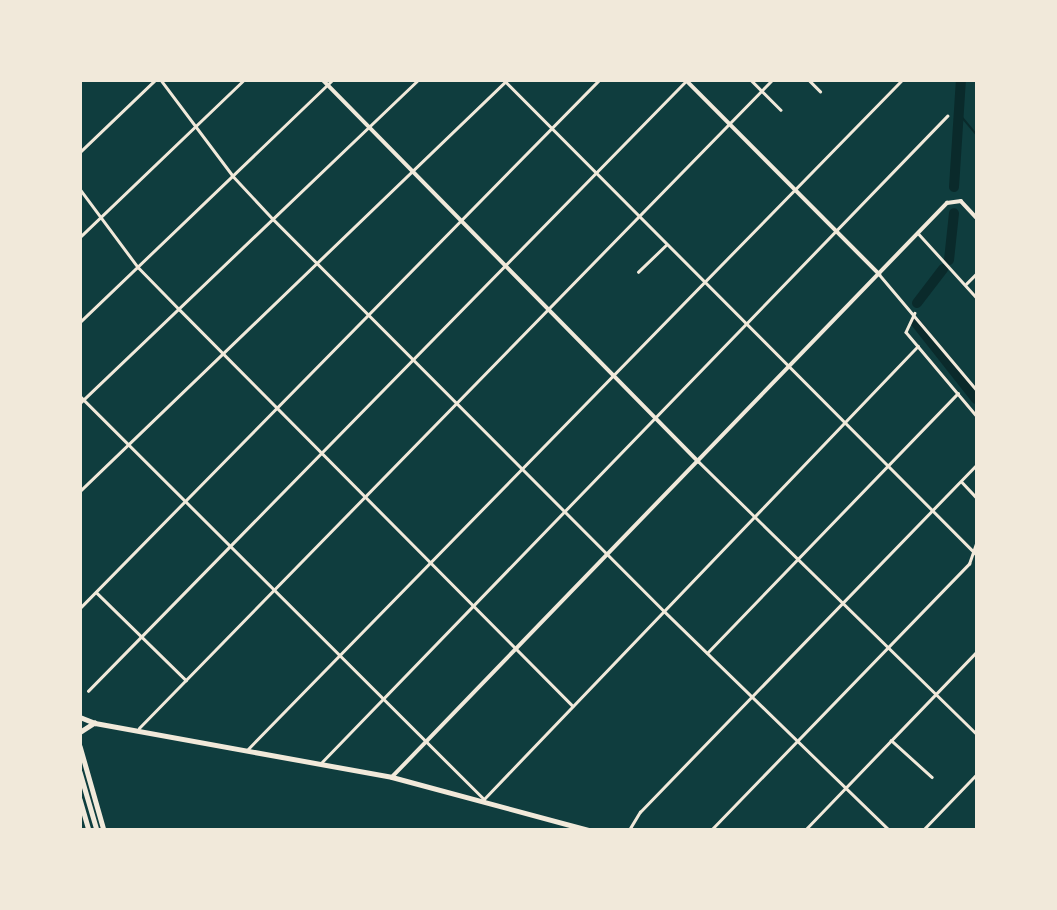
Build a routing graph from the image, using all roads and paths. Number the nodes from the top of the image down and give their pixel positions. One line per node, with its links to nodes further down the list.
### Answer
1 (155, 80): 23 (street)
2 (161, 80): 20 (street)
3 (244, 80): 20 (street)
4 (323, 80): 14 (street)
5 (332, 80): 14 (street)
6 (418, 80): 21 (street)
7 (599, 80): 22 (street)
8 (751, 80): 15 (street)
9 (772, 80): 15 (street)
10 (809, 80): 16 (street)
11 (902, 80): 28 (street)
12 (505, 81): 22 (street); 24 (street)
13 (687, 81): 19 (street); 25 (street)
14 (327, 86): 21 (street); 26 (street)
15 (762, 91): 17 (street); 19 (street)
16 (820, 91)
17 (781, 110)
18 (947, 116): 34 (street)
19 (729, 125): 28 (street); 30 (street)
20 (196, 127): 26 (street); 29 (street)
21 (368, 129): 24 (street); 32 (street)
22 (552, 129): 25 (street); 33 (street)
23 (80, 152)
24 (411, 173): 33 (street); 38 (street)
25 (596, 174): 30 (street); 40 (street)
26 (233, 176): 32 (street); 39 (street)
27 (80, 189): 29 (street)
28 (794, 190): 34 (street); 44 (street)
29 (101, 217): 36 (street); 39 (street)
30 (639, 217): 37 (street); 48 (street)
31 (976, 217): 35 (street)
32 (273, 219): 38 (street); 47 (street)
33 (460, 222): 40 (street); 50 (street)
34 (835, 231): 42 (street); 52 (street)
35 (918, 233): 42 (street); 45 (street)
36 (80, 237)
37 (666, 245): 41 (street); 44 (street)
38 (317, 264): 50 (street); 54 (street)
39 (138, 267): 47 (street); 51 (street)
40 (504, 267): 48 (street); 55 (street)
41 (638, 272)
42 (879, 274): 49 (street); 56 (street)
43 (976, 274): 45 (street)
44 (704, 283): 52 (street); 57 (street)
45 (965, 285): 46 (street)
46 (976, 298)
47 (179, 309): 54 (street); 61 (street)
48 (547, 311): 57 (street); 63 (street)
49 (915, 313): 53 (street); 58 (street)
50 (369, 315): 55 (street); 64 (street)
51 (80, 322)
52 (745, 325): 56 (street); 66 (street)
53 (918, 346): 59 (street); 67 (street)
54 (223, 354): 64 (street); 68 (street)
55 (413, 360): 63 (street); 69 (street)
56 (788, 368): 67 (street); 70 (street)
57 (612, 377): 66 (street); 73 (street)
58 (976, 388)
59 (958, 393): 65 (street); 72 (street)
60 (80, 396): 61 (street)
61 (84, 400): 62 (street); 68 (street)
62 (80, 403)
63 (457, 403): 73 (street); 76 (street)
64 (277, 408): 69 (street); 78 (street)
65 (976, 415)
66 (654, 418): 70 (street); 80 (street)
67 (844, 424): 72 (street); 81 (street)
68 (129, 445): 75 (street); 78 (street)
69 (322, 453): 76 (street); 82 (street)
70 (698, 461): 81 (street); 85 (street)
71 (976, 465): 74 (street)
72 (887, 467): 79 (street); 86 (street)
73 (522, 469): 80 (street); 87 (street)
74 (961, 481): 77 (street); 79 (street)
75 (80, 491)
76 (365, 497): 87 (street); 88 (street)
77 (976, 497)
78 (188, 499): 82 (street); 89 (street)
79 (932, 510): 84 (street); 90 (street)
80 (564, 511): 85 (street); 91 (street)
81 (754, 517): 86 (street); 93 (street)
82 (232, 544): 88 (street); 94 (street)
83 (976, 544): 84 (street)
84 (975, 552): 95 (street)
85 (607, 555): 93 (street); 96 (street)
86 (798, 559): 90 (street); 98 (street)
87 (430, 562): 91 (street); 99 (street)
88 (276, 588): 99 (street); 100 (street)
89 (96, 592): 92 (street); 94 (street)
90 (843, 603): 95 (street); 103 (street)
91 (473, 606): 96 (street); 104 (street)
92 (80, 608)
93 (664, 611): 98 (street); 105 (street)
94 (141, 636): 100 (street); 101 (street)
95 (888, 647): 102 (street); 113 (street)
96 (516, 649): 105 (street); 112 (street)
97 (976, 652): 102 (street)
98 (707, 653): 103 (street)
99 (341, 654): 104 (street); 115 (street)
100 (186, 680): 108 (street)
101 (88, 691)
102 (936, 694): 110 (street); 111 (street)
103 (752, 697): 113 (street); 128 (street)
104 (384, 698): 112 (street); 116 (street)
105 (573, 706): 123 (street)
106 (81, 716): 107 (main road)
107 (95, 723): 108 (main road); 109 (main road)
108 (139, 729): 115 (main road)
109 (80, 732)
110 (976, 733)
111 (891, 740): 120 (street); 121 (street)
112 (427, 741): 119 (street); 123 (street)
113 (797, 741): 121 (street); 129 (street)
114 (80, 746): 126 (main road)
115 (248, 749): 116 (main road)
116 (320, 764): 119 (main road)
117 (80, 772): 125 (main road)
118 (976, 775): 132 (street)
119 (392, 777): 123 (main road)
120 (932, 777)
121 (846, 787): 130 (street); 131 (street)
122 (80, 799): 124 (main road)
123 (484, 799): 127 (main road)
124 (89, 830)
125 (97, 830)
126 (104, 830)
127 (589, 830)
128 (629, 830)
129 (711, 830)
130 (805, 830)
131 (889, 830)
132 (923, 830)

